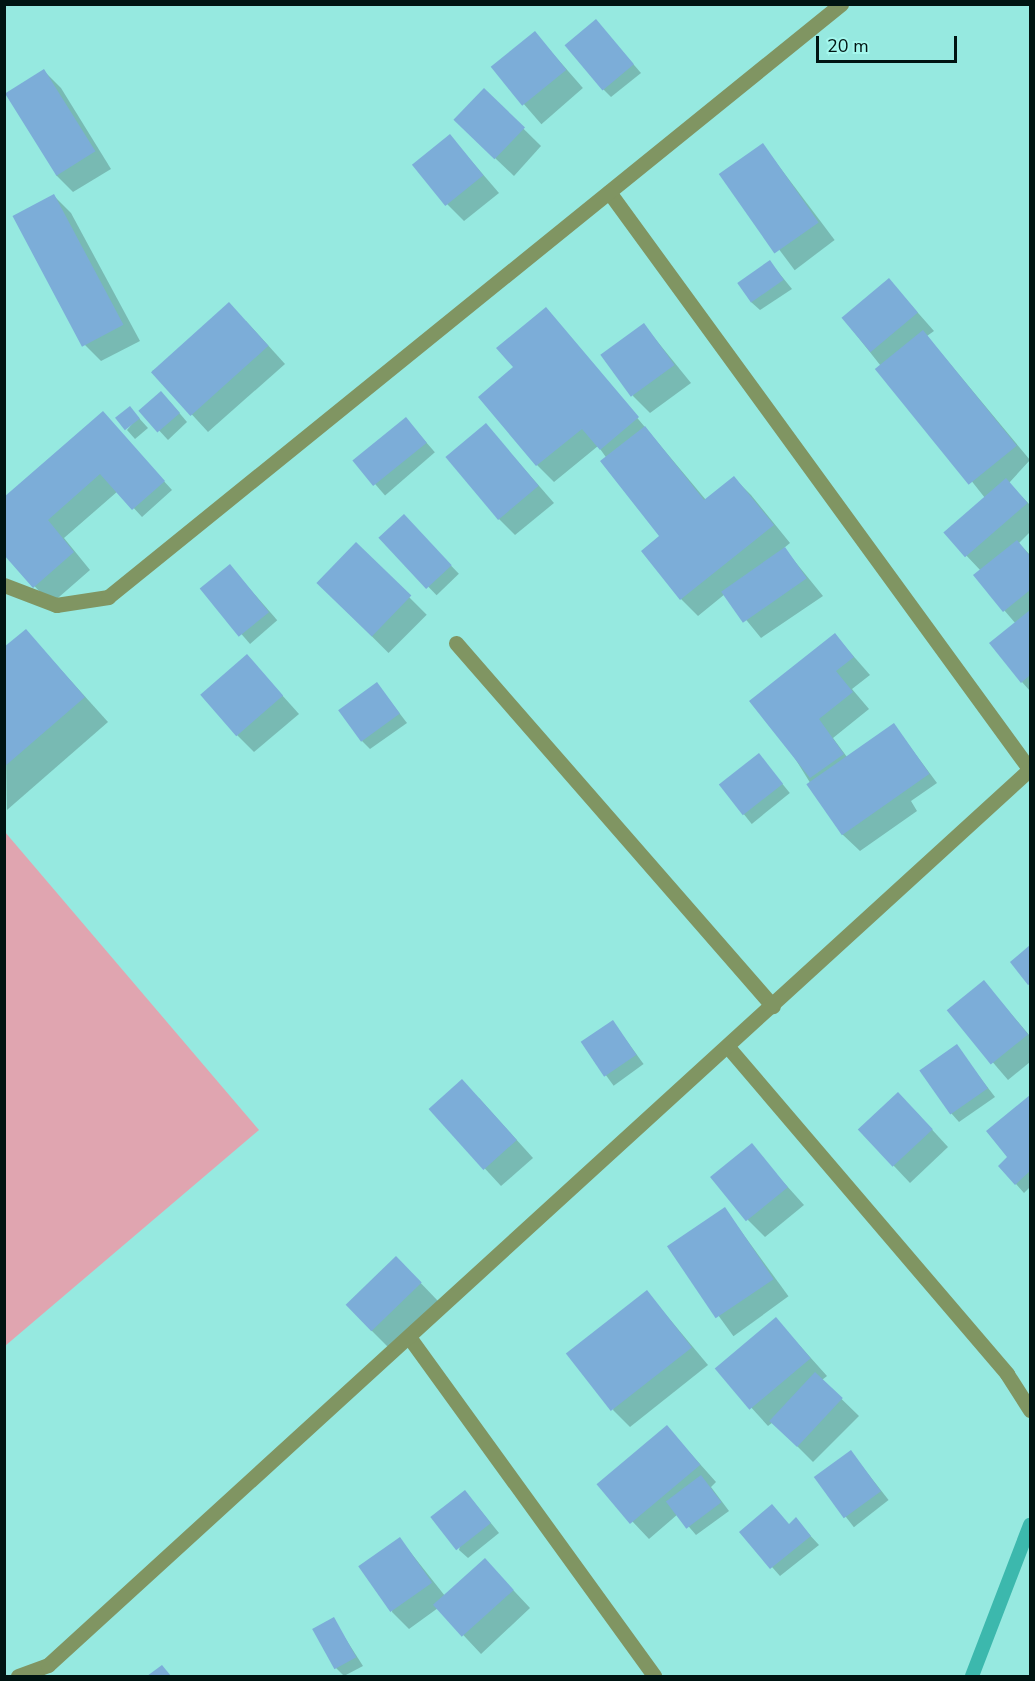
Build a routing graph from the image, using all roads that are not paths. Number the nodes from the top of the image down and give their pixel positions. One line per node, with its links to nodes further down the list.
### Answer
1 (841, 4): 2 (street)
2 (609, 192): 3 (street); 5 (street)
3 (4, 585)
4 (456, 643): 6 (street)
5 (1030, 770): 6 (street)
6 (773, 1006): 7 (street)
7 (728, 1047): 8 (street); 9 (street)
8 (409, 1337): 10 (street); 11 (street)
9 (1030, 1410)
10 (18, 1677)
11 (654, 1677)

